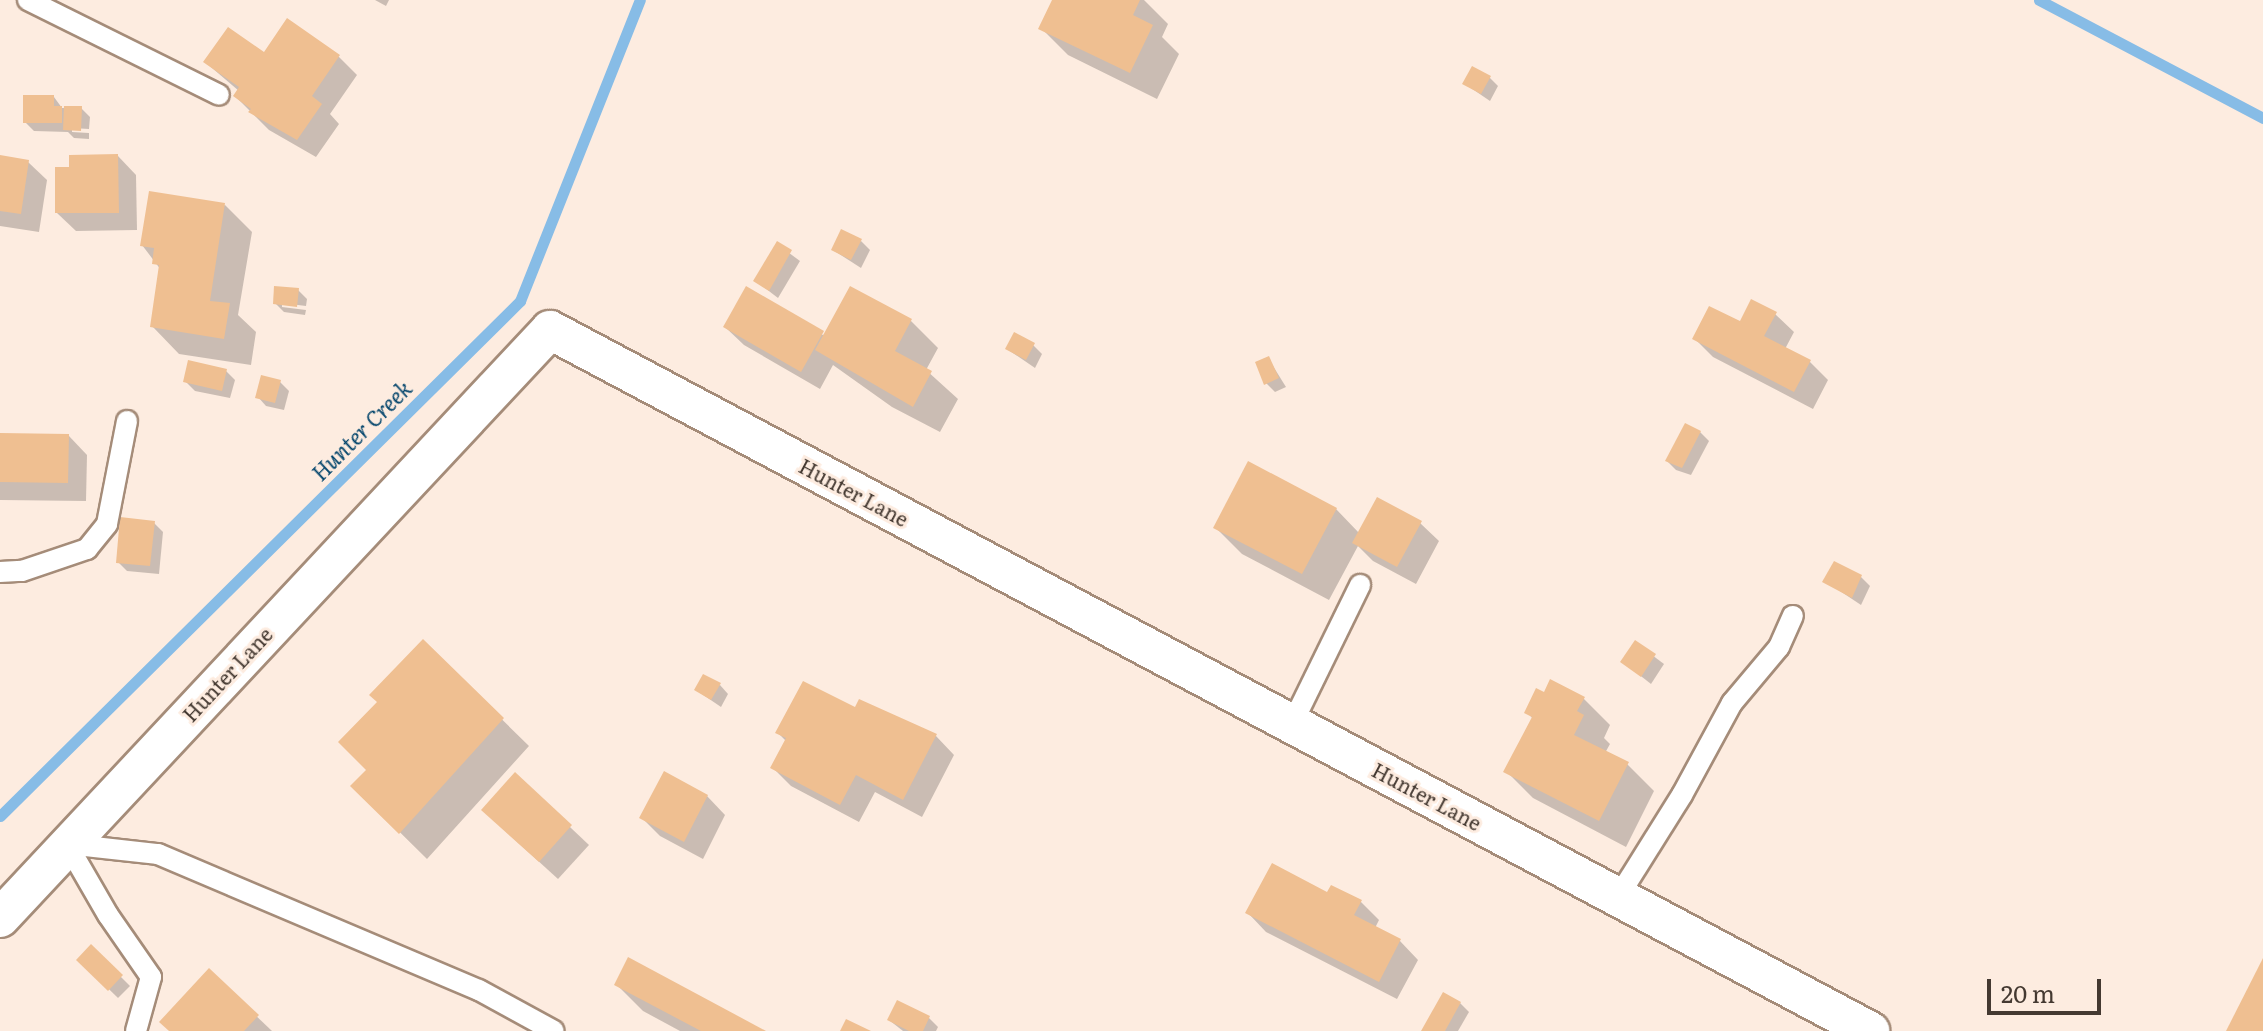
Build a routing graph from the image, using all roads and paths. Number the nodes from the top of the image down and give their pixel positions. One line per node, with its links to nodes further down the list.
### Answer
1 (28, 0): 2 (lane)
2 (219, 95)
3 (127, 421): 4 (lane)
4 (0, 572)
5 (1360, 585): 7 (lane)
6 (1793, 616): 9 (lane)
7 (1292, 724): 8 (street, Hunter Lane); 9 (street, Hunter Lane)
8 (67, 844): 10 (street, Hunter Lane); 11 (lane); 12 (lane)
9 (1618, 897): 13 (street, Hunter Lane)
10 (0, 918)
11 (136, 1031)
12 (554, 1031)
13 (1870, 1031)

